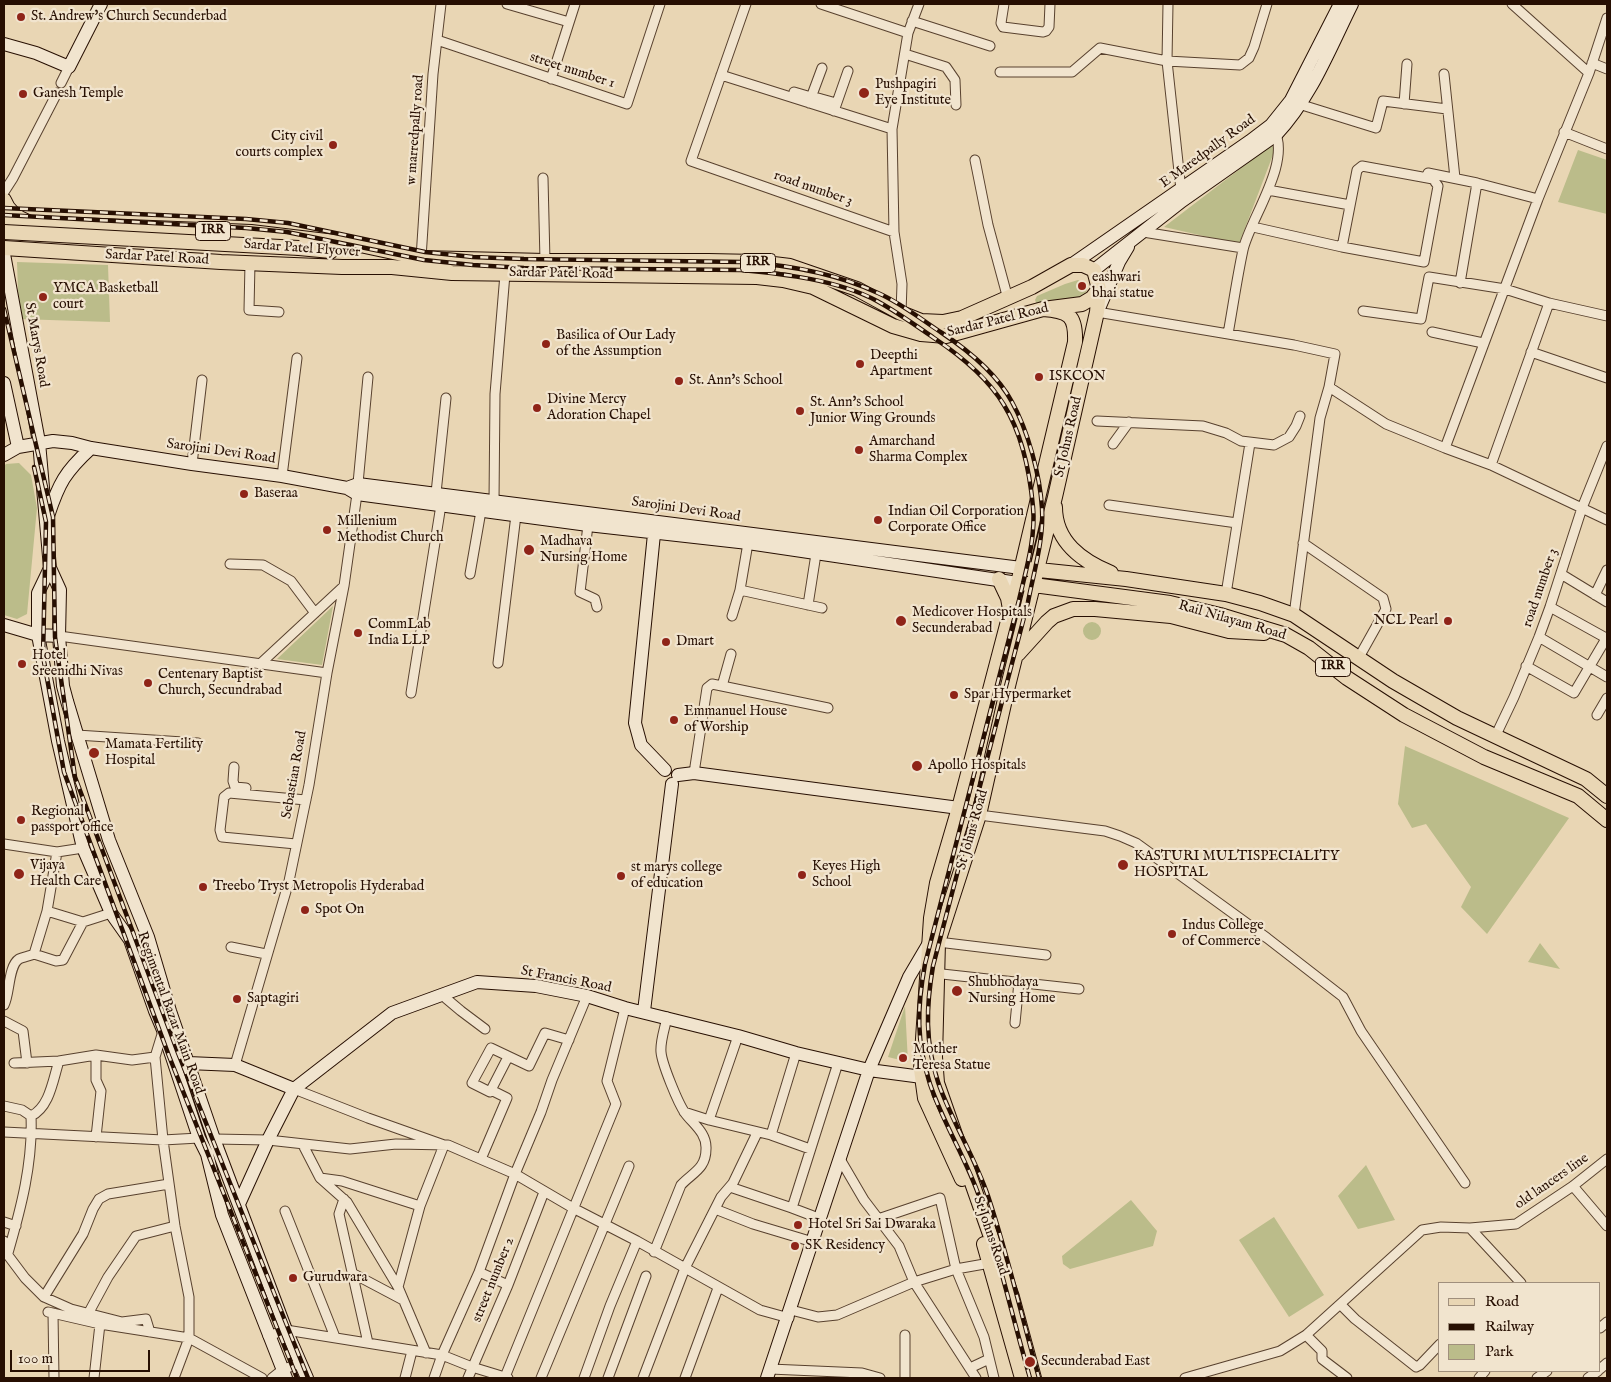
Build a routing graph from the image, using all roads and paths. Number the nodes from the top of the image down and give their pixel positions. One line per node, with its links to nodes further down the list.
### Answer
1 (101, 4): 27 (main road)
2 (441, 4): 20 (street, w marredpally road)
3 (507, 4): 18 (street)
4 (574, 4): 18 (street)
5 (660, 4): 35 (street, street number 1)
6 (746, 4): 34 (street, road number 3)
7 (821, 4): 19 (street)
8 (919, 4): 17 (street)
9 (1004, 4): 10 (street)
10 (1050, 4)
11 (1168, 4): 24 (street)
12 (1268, 4): 24 (street)
13 (1340, 4): 46 (main road, E Maredpally Road)
14 (1352, 4): 42 (main road, E Maredpally Road)
15 (1512, 4): 32 (street)
16 (1607, 18): 25 (street)
17 (912, 21): 19 (street); 22 (street)
18 (569, 22): 35 (street)
19 (908, 33): 23 (street)
20 (437, 40): 35 (street, street number 1); 74 (street, w marredpally road)
21 (4, 44): 27 (main road)
22 (990, 46)
23 (905, 54): 41 (street); 45 (street)
24 (1167, 61): 31 (street); 54 (street)
25 (1592, 63): 29 (street); 32 (street)
26 (1407, 64): 40 (street)
27 (69, 67): 36 (street)
28 (822, 68): 39 (street)
29 (1607, 69)
30 (848, 71): 43 (street)
31 (1000, 72)
32 (1589, 73): 47 (street)
33 (1444, 74): 44 (street)
34 (721, 75): 39 (street); 64 (street, road number 3)
35 (550, 79)
36 (61, 83)
37 (794, 92): 39 (street)
38 (57, 93): 56 (street)
39 (813, 99): 43 (street)
40 (1404, 104): 42 (street); 44 (street)
41 (956, 105)
42 (1302, 105): 46 (main road, E Maredpally Road)
43 (835, 107): 45 (street)
44 (1447, 109): 52 (street)
45 (892, 129): 64 (street)
46 (1274, 130): 54 (main road, E Maredpally Road); 55 (street); 65 (main road, E Maredpally Road)
47 (1564, 132): 48 (street); 57 (street)
48 (1607, 149)
49 (975, 160): 84 (street)
50 (1422, 171): 52 (street)
51 (543, 178): 75 (street)
52 (1454, 178): 53 (street)
53 (1477, 183): 57 (street); 81 (street)
54 (1181, 190): 77 (main road, E Maredpally Road)
55 (1268, 190): 59 (street); 62 (street)
56 (4, 192)
57 (1538, 199): 83 (street)
58 (4, 200): 61 (main road)
59 (1350, 206): 68 (street); 68 (street)
60 (4, 222): 61 (main road, Sardar Patel Road / IRR)
61 (31, 224): 71 (main road); 74 (main road, Sardar Patel Road / IRR)
62 (1253, 227): 68 (street); 70 (street)
63 (4, 232): 72 (main road, Sardar Patel Flyover / IRR, bridge)
64 (894, 232): 90 (street)
65 (1143, 232): 67 (main road, E Maredpally Road); 70 (street)
66 (4, 240): 72 (main road, Sardar Patel Flyover / IRR)
67 (1132, 241): 79 (main road, E Maredpally Road); 89 (main road)
68 (1342, 246)
69 (4, 248): 71 (main road, Sardar Patel Road / IRR)
70 (1243, 248): 93 (street)
71 (22, 250): 76 (main road, Sardar Patel Road / IRR)
72 (299, 252): 74 (main road, Sardar Patel Flyover / IRR); 78 (main road, Sardar Patel Flyover / IRR)
73 (4, 254): 106 (main road, St Marys Road)
74 (421, 258): 75 (main road, Sardar Patel Road / IRR)
75 (545, 261): 90 (main road, Sardar Patel Road / IRR)
76 (250, 262): 78 (main road, Sardar Patel Road / IRR); 88 (street)
77 (1071, 266): 79 (main road); 84 (main road, Sardar Patel Road / IRR)
78 (392, 268): 80 (main road, Sardar Patel Road / IRR)
79 (1094, 270): 82 (main road, St Johns Road / IRR)
80 (505, 274): 86 (main road, Sardar Patel Road / IRR); 121 (street)
81 (1460, 282): 83 (street); 87 (street)
82 (1099, 289): 86 (main road, Sardar Patel Road / IRR); 89 (main road, St Johns Road / IRR)
83 (1504, 290): 85 (street); 94 (street)
84 (1008, 299): 90 (main road, Sardar Patel Road / IRR)
85 (1549, 302): 91 (street); 95 (street)
86 (1043, 309): 135 (main road, St Johns Road / IRR)
87 (1363, 311)
88 (279, 312)
89 (1097, 312): 93 (street); 119 (main road, St Johns Road / IRR)
90 (901, 313)
91 (1607, 316)
92 (1432, 332): 94 (street)
93 (1228, 334): 101 (street)
94 (1483, 343): 112 (street)
95 (1532, 352): 98 (street); 115 (street)
96 (297, 358): 117 (street)
97 (368, 377): 118 (street, Sebastian Road)
98 (1607, 378)
99 (202, 380): 114 (street)
100 (4, 383): 110 (main road)
101 (1329, 387): 112 (street); 132 (street)
102 (446, 398): 120 (street)
103 (1300, 416): 107 (street)
104 (1097, 421): 105 (street)
105 (1129, 422): 107 (street); 108 (street)
106 (39, 442): 110 (main road, Sarojini Devi Road); 111 (main road, Sarojini Devi Road); 127 (main road, Regimental Bazar Main Road)
107 (1250, 443): 128 (street)
108 (1113, 444)
109 (1607, 446): 116 (street, road number 3)
110 (18, 447): 113 (main road, Sarojini Devi Road)
111 (91, 448): 114 (main road, Sarojini Devi Road); 127 (main road)
112 (1445, 448): 115 (street)
113 (4, 455)
114 (192, 464): 117 (main road, Sarojini Devi Road)
115 (1491, 465): 123 (street)
116 (1603, 467): 123 (street, road number 3)
117 (282, 476): 118 (main road, Sarojini Devi Road)
118 (354, 489): 120 (main road, Sarojini Devi Road); 143 (street, Sebastian Road)
119 (1055, 496): 138 (main road, St Johns Road / IRR); 141 (main road, IRR)
120 (438, 499): 121 (main road, Sarojini Devi Road); 124 (main road, Sarojini Devi Road); 173 (street)
121 (494, 501): 130 (main road, Sarojini Devi Road)
122 (1109, 506): 128 (street)
123 (1582, 508): 126 (street); 140 (street, road number 3)
124 (481, 511): 125 (main road, Sarojini Devi Road); 139 (street)
125 (516, 515): 129 (main road, Sarojini Devi Road); 166 (street)
126 (1607, 520)
127 (47, 522): 136 (main road, Regimental Bazar Main Road)
128 (1237, 523): 146 (street)
129 (588, 525): 130 (main road, Sarojini Devi Road); 150 (street)
130 (655, 527): 131 (main road, Sarojini Devi Road); 135 (main road, Sarojini Devi Road); 184 (main road)
131 (748, 543): 133 (main road, Sarojini Devi Road); 144 (street)
132 (1302, 543): 155 (street); 165 (street)
133 (816, 554): 142 (main road, Sarojini Devi Road); 149 (street)
134 (230, 564): 154 (street)
135 (1015, 567): 138 (main road, Rail Nilayam Road); 142 (main road, St Johns Road / IRR)
136 (50, 568): 159 (main road, Regimental Bazar Main Road); 160 (main road, Regimental Bazar Main Road)
137 (1607, 570): 147 (street)
138 (1043, 571): 141 (main road, Rail Nilayam Road / IRR); 145 (main road, IRR)
139 (470, 574)
140 (1561, 574): 147 (street); 151 (street, road number 3)
141 (1126, 579): 146 (main road, Rail Nilayam Road / IRR)
142 (1009, 584): 145 (main road, Rail Nilayam Road / IRR); 153 (main road, St Johns Road); 153 (main road)
143 (344, 586): 154 (street); 170 (street, Sebastian Road)
144 (740, 590): 149 (street); 156 (street)
145 (1037, 590): 158 (main road, Rail Nilayam Road / IRR); 164 (main road, St Johns Road)
146 (1226, 594): 155 (main road, Rail Nilayam Road / IRR)
147 (1594, 595): 148 (street)
148 (1607, 602)
149 (808, 605): 152 (street)
150 (597, 606)
151 (1550, 607): 161 (street, road number 3); 162 (street)
152 (822, 608)
153 (1010, 612): 187 (main road, St Johns Road)
154 (315, 613): 167 (street)
155 (1294, 615): 165 (main road, Rail Nilayam Road / IRR)
156 (732, 616)
157 (4, 625): 159 (main road)
158 (1277, 632): 164 (main road); 178 (main road, Rail Nilayam Road / IRR)
159 (38, 635): 160 (main road); 192 (main road, Regimental Bazar Main Road)
160 (59, 636): 167 (street); 179 (main road, Regimental Bazar Main Road)
161 (1539, 637): 168 (street, road number 3); 169 (street)
162 (1607, 637): 169 (street)
163 (731, 654): 172 (street)
164 (1016, 656): 188 (main road, St Johns Road)
165 (1358, 659): 176 (main road, Rail Nilayam Road / IRR)
166 (498, 663)
167 (260, 664): 170 (street)
168 (1526, 666): 169 (street); 180 (street, road number 3)
169 (1590, 666): 171 (street)
170 (326, 672): 186 (street, Sebastian Road)
171 (1607, 676)
172 (722, 686): 175 (street); 183 (street)
173 (412, 693)
174 (1607, 698): 177 (street)
175 (828, 708)
176 (1447, 712): 178 (main road); 180 (main road, Rail Nilayam Road / IRR)
177 (1602, 713)
178 (1434, 732): 189 (main road, Rail Nilayam Road / IRR)
179 (77, 735): 181 (street); 209 (main road, Regimental Bazar Main Road)
180 (1495, 737): 185 (main road, Rail Nilayam Road / IRR)
181 (198, 743)
182 (234, 767): 186 (street)
183 (694, 773): 184 (main road); 187 (main road)
184 (675, 779): 210 (main road)
185 (1607, 796)
186 (306, 797): 191 (street, Sebastian Road); 191 (street)
187 (959, 808): 188 (main road); 197 (main road, St Johns Road)
188 (979, 815): 197 (main road, St Johns Road); 255 (street)
189 (1607, 820)
190 (4, 844): 193 (street)
191 (296, 844): 200 (street, Sebastian Road)
192 (83, 848): 193 (street); 195 (main road, Regimental Bazar Main Road)
193 (57, 852): 194 (street)
194 (47, 912): 196 (street); 199 (street)
195 (112, 912): 196 (street); 211 (main road, Regimental Bazar Main Road)
196 (83, 922): 199 (street)
197 (933, 943): 201 (street); 202 (main road, St Johns Road); 229 (main road)
198 (232, 947): 200 (street)
199 (34, 954): 207 (street)
200 (266, 954): 228 (street, Sebastian Road)
201 (1046, 955)
202 (932, 972): 203 (street); 230 (main road, St Johns Road); 336 (main road, St Johns Road)
203 (1019, 982): 204 (street); 214 (street)
204 (1079, 989)
205 (442, 995): 206 (main road, St Francis Road); 215 (street); 231 (main road, St Francis Road)
206 (587, 996): 208 (main road, St Francis Road); 218 (street)
207 (4, 1005)
208 (625, 1008): 210 (main road, St Francis Road); 263 (street)
209 (170, 1011): 211 (main road); 226 (main road, Regimental Bazar Main Road)
210 (644, 1011): 212 (main road, St Francis Road)
211 (156, 1015): 216 (main road, Regimental Bazar Main Road)
212 (666, 1018): 217 (main road, St Francis Road); 234 (street)
213 (4, 1021): 224 (street)
214 (1016, 1023)
215 (485, 1029)
216 (163, 1030): 221 (street); 242 (main road, Regimental Bazar Main Road)
217 (738, 1036): 219 (main road, St Francis Road); 236 (street)
218 (569, 1040): 222 (street); 253 (street)
219 (796, 1053): 227 (main road, St Francis Road); 240 (street)
220 (96, 1055): 221 (street); 223 (street); 241 (street)
221 (155, 1057): 244 (street)
222 (508, 1057): 232 (street); 232 (street)
223 (59, 1061): 224 (street); 235 (street)
224 (27, 1062): 225 (street)
225 (14, 1063)
226 (188, 1063): 228 (main road); 243 (main road, Regimental Bazar Main Road)
227 (838, 1063): 229 (main road, St Francis Road); 248 (street)
228 (235, 1065): 231 (main road)
229 (869, 1070): 230 (main road, St Francis Road); 250 (main road)
230 (922, 1077): 280 (main road, St Johns Road)
231 (294, 1089): 245 (main road, St Francis Road); 247 (street)
232 (491, 1090): 249 (street)
233 (4, 1106): 235 (street)
234 (684, 1112): 236 (street); 278 (street)
235 (31, 1116): 238 (street)
236 (709, 1120): 239 (street)
237 (4, 1132): 238 (street)
238 (32, 1133): 241 (street); 271 (street)
239 (757, 1133): 240 (street); 258 (street)
240 (771, 1135): 248 (street)
241 (96, 1137): 244 (street)
242 (200, 1138): 244 (street); 301 (main road, Regimental Bazar Main Road)
243 (214, 1139): 245 (street); 261 (main road, Regimental Bazar Main Road)
244 (163, 1140): 256 (street)
245 (268, 1140): 246 (street); 261 (main road, St Francis Road)
246 (303, 1145): 247 (street); 254 (street)
247 (444, 1145): 249 (street); 262 (street)
248 (810, 1149): 265 (street)
249 (481, 1159): 253 (street)
250 (840, 1159): 267 (main road); 268 (street)
251 (1607, 1159): 257 (street, old lancers line)
252 (629, 1166): 270 (street)
253 (515, 1174): 259 (street); 283 (street)
254 (320, 1178): 260 (street); 262 (street)
255 (1465, 1183)
256 (169, 1184): 272 (street); 291 (street)
257 (1573, 1186): 273 (street); 274 (street, old lancers line)
258 (730, 1187): 264 (street); 265 (street)
259 (544, 1192): 263 (street); 288 (street, street number 2)
260 (344, 1199): 284 (street); 289 (street)
261 (239, 1204): 297 (main road, Regimental Bazar Main Road)
262 (420, 1206): 289 (street)
263 (573, 1208): 270 (street); 325 (street)
264 (715, 1208): 277 (street); 281 (street)
265 (792, 1208): 267 (street)
266 (285, 1211): 302 (street)
267 (821, 1219): 277 (main road)
268 (878, 1219): 282 (street); 286 (street)
269 (4, 1222): 271 (street)
270 (604, 1224): 276 (street); 326 (street)
271 (16, 1226): 279 (street)
272 (175, 1226): 294 (street); 303 (street)
273 (1607, 1226)
274 (1470, 1228): 287 (street); 293 (street, old lancers line)
275 (4, 1241): 279 (street)
276 (637, 1241): 278 (street); 327 (street)
277 (813, 1242): 295 (main road)
278 (654, 1252): 281 (street)
279 (8, 1254): 291 (street)
280 (990, 1263): 282 (street); 335 (main road, St Johns Road)
281 (685, 1268): 290 (street); 329 (street)
282 (956, 1269): 286 (street); 309 (street)
283 (479, 1272): 288 (street); 308 (street)
284 (352, 1273): 292 (street); 304 (street)
285 (646, 1276): 328 (street)
286 (914, 1282): 295 (street); 312 (street)
287 (1520, 1282)
288 (508, 1285): 311 (street, street number 2)
289 (398, 1287): 292 (street)
290 (718, 1288): 295 (street); 330 (street)
291 (44, 1298): 294 (street)
292 (403, 1300): 307 (street)
293 (1341, 1305): 300 (street); 305 (street)
294 (88, 1314): 298 (street)
295 (790, 1314): 313 (main road)
296 (100, 1324): 298 (street); 317 (street); 318 (street)
297 (286, 1330): 301 (street); 302 (street); 310 (main road, Regimental Bazar Main Road)
298 (150, 1332): 303 (street)
299 (904, 1335): 332 (street)
300 (1306, 1335): 315 (street); 338 (street)
301 (268, 1336): 316 (main road, Regimental Bazar Main Road)
302 (335, 1337): 304 (street)
303 (189, 1338): 319 (street); 320 (street)
304 (368, 1343): 306 (street)
305 (1438, 1346)
306 (412, 1351): 307 (street); 322 (street)
307 (426, 1353): 308 (street)
308 (442, 1355): 311 (street); 323 (street)
309 (989, 1359): 312 (street); 334 (street)
310 (300, 1363): 316 (street); 321 (main road, Regimental Bazar Main Road)
311 (472, 1367): 324 (street, street number 2); 325 (street)
312 (970, 1368): 333 (street)
313 (769, 1374): 314 (street)
314 (836, 1375): 331 (street)
315 (1209, 1375): 337 (street)
316 (280, 1376)
317 (54, 1378)
318 (94, 1378)
319 (174, 1378)
320 (262, 1378)
321 (307, 1378)
322 (405, 1378)
323 (434, 1378)
324 (468, 1378)
325 (506, 1378)
326 (541, 1378)
327 (584, 1378)
328 (608, 1378)
329 (643, 1378)
330 (685, 1378)
331 (880, 1378)
332 (905, 1378)
333 (976, 1378)
334 (994, 1378)
335 (1022, 1378)
336 (1034, 1378)
337 (1185, 1378)
338 (1347, 1378)

